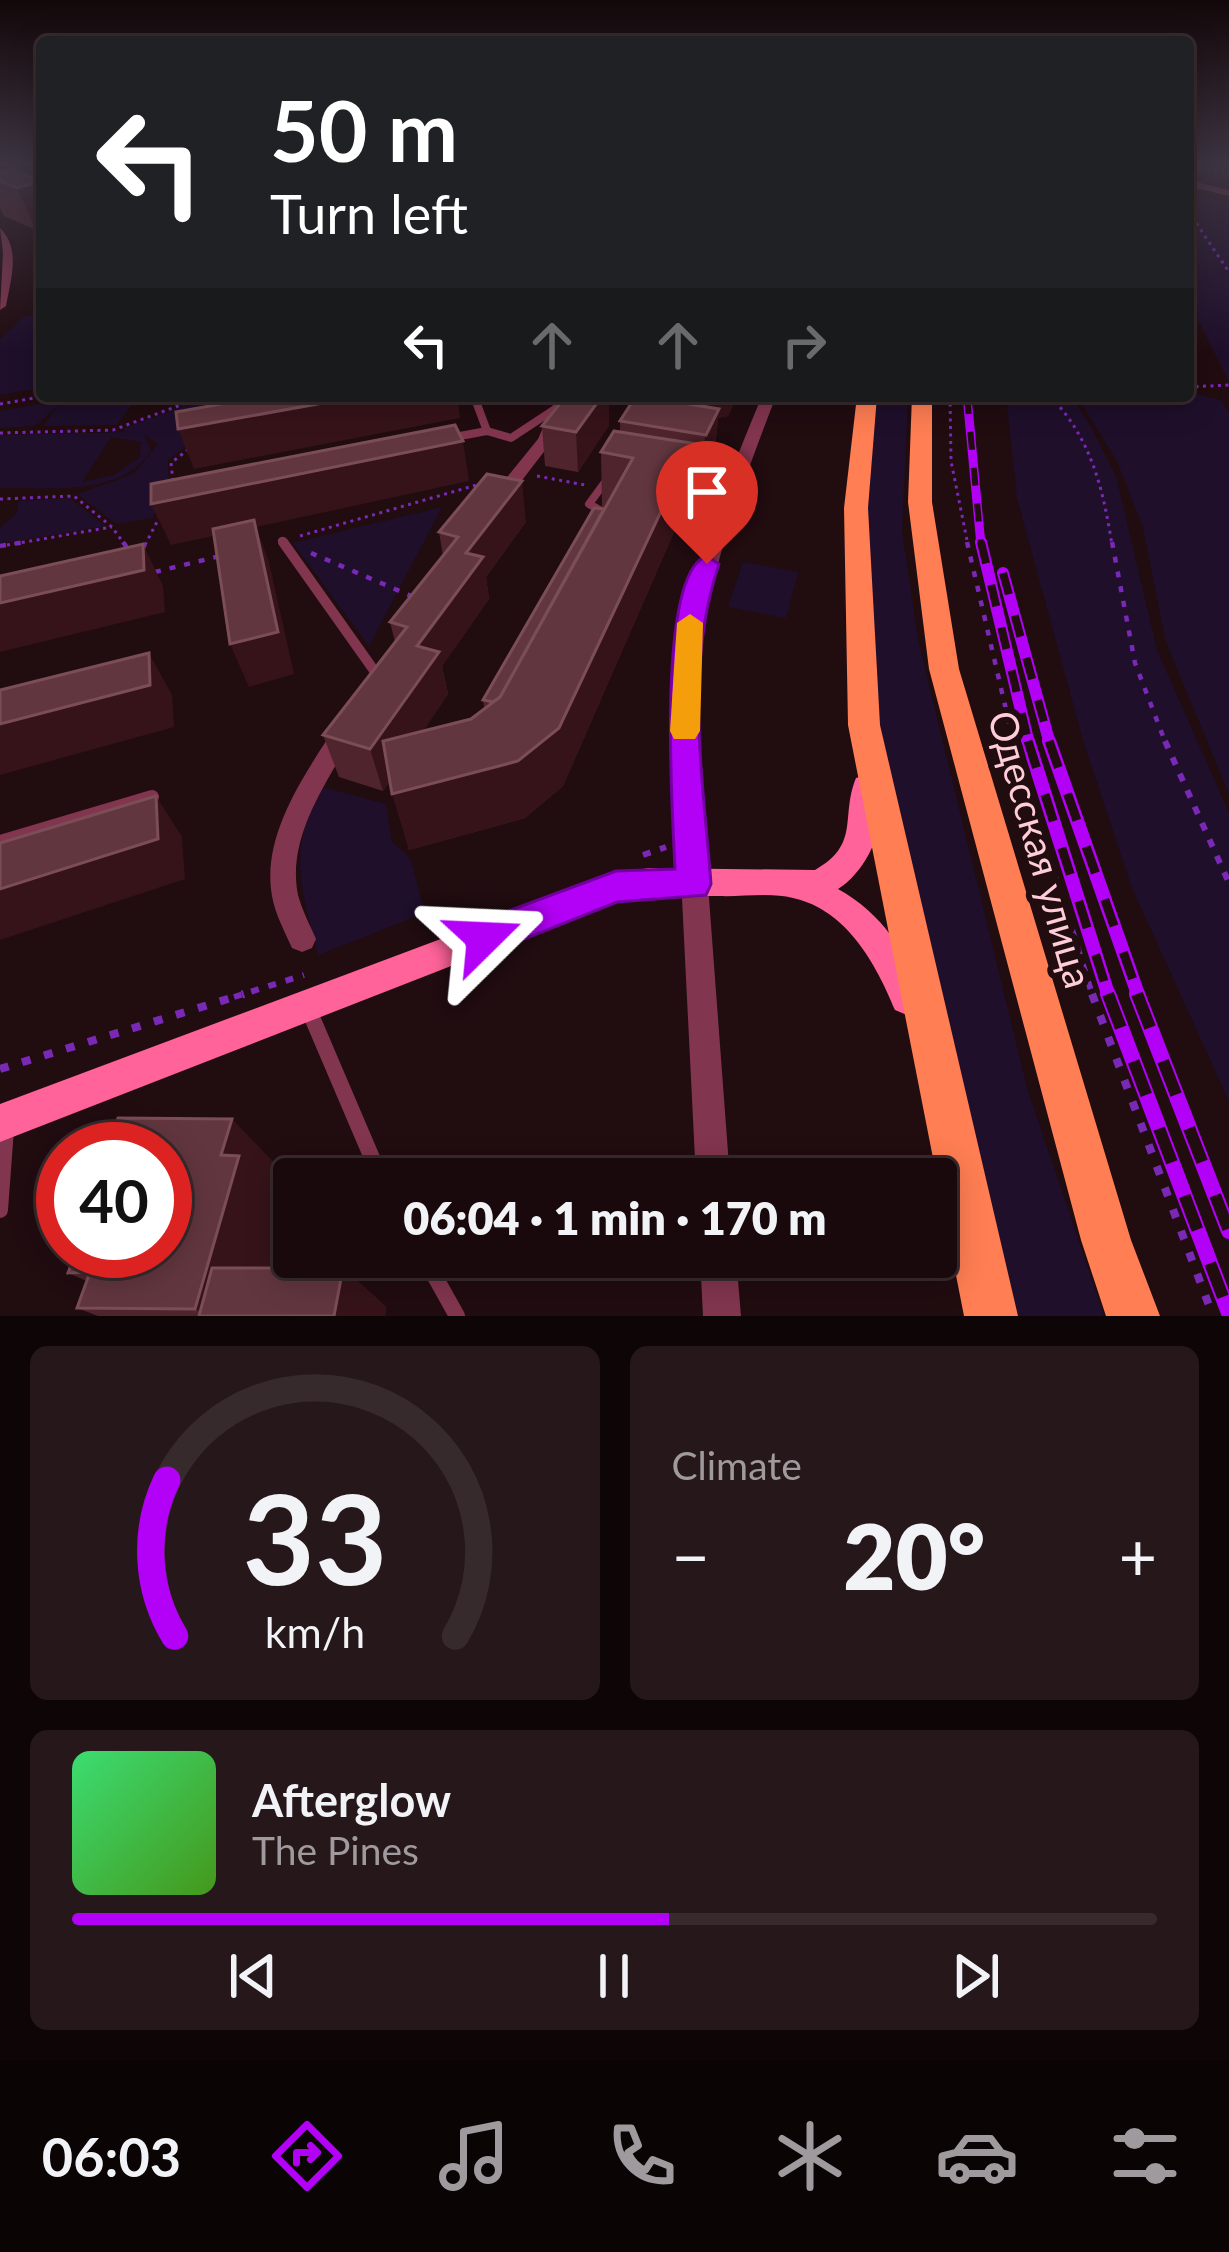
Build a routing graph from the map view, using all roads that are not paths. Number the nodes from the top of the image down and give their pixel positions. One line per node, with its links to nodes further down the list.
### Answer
1 (3, 243): 2 (street)
2 (0, 306)
3 (476, 402): 8 (lane)
4 (561, 402): 8 (lane); 14 (street)
5 (766, 402): 11 (street)
6 (866, 402): 17 (main road)
7 (922, 402): 34 (main road, Одесская улица)
8 (487, 431): 9 (lane)
9 (442, 440)
10 (623, 472): 13 (lane)
11 (729, 477): 12 (lane); 20 (street)
12 (670, 478)
13 (619, 515)
14 (476, 527)
15 (282, 541): 16 (lane)
16 (374, 685): 22 (street)
17 (864, 725): 21 (street); 24 (main road)
18 (155, 796): 19 (lane)
19 (0, 842)
20 (693, 884): 21 (street); 23 (street); 27 (street)
21 (802, 887): 24 (street)
22 (302, 939)
23 (307, 990): 25 (street); 26 (lane)
24 (950, 1119): 33 (main road)
25 (3, 1121): 28 (lane)
26 (369, 1158)
27 (712, 1158)
28 (0, 1210)
29 (436, 1278): 31 (lane)
30 (719, 1278): 32 (street)
31 (457, 1316)
32 (722, 1316)
33 (991, 1316)
34 (1133, 1316)

